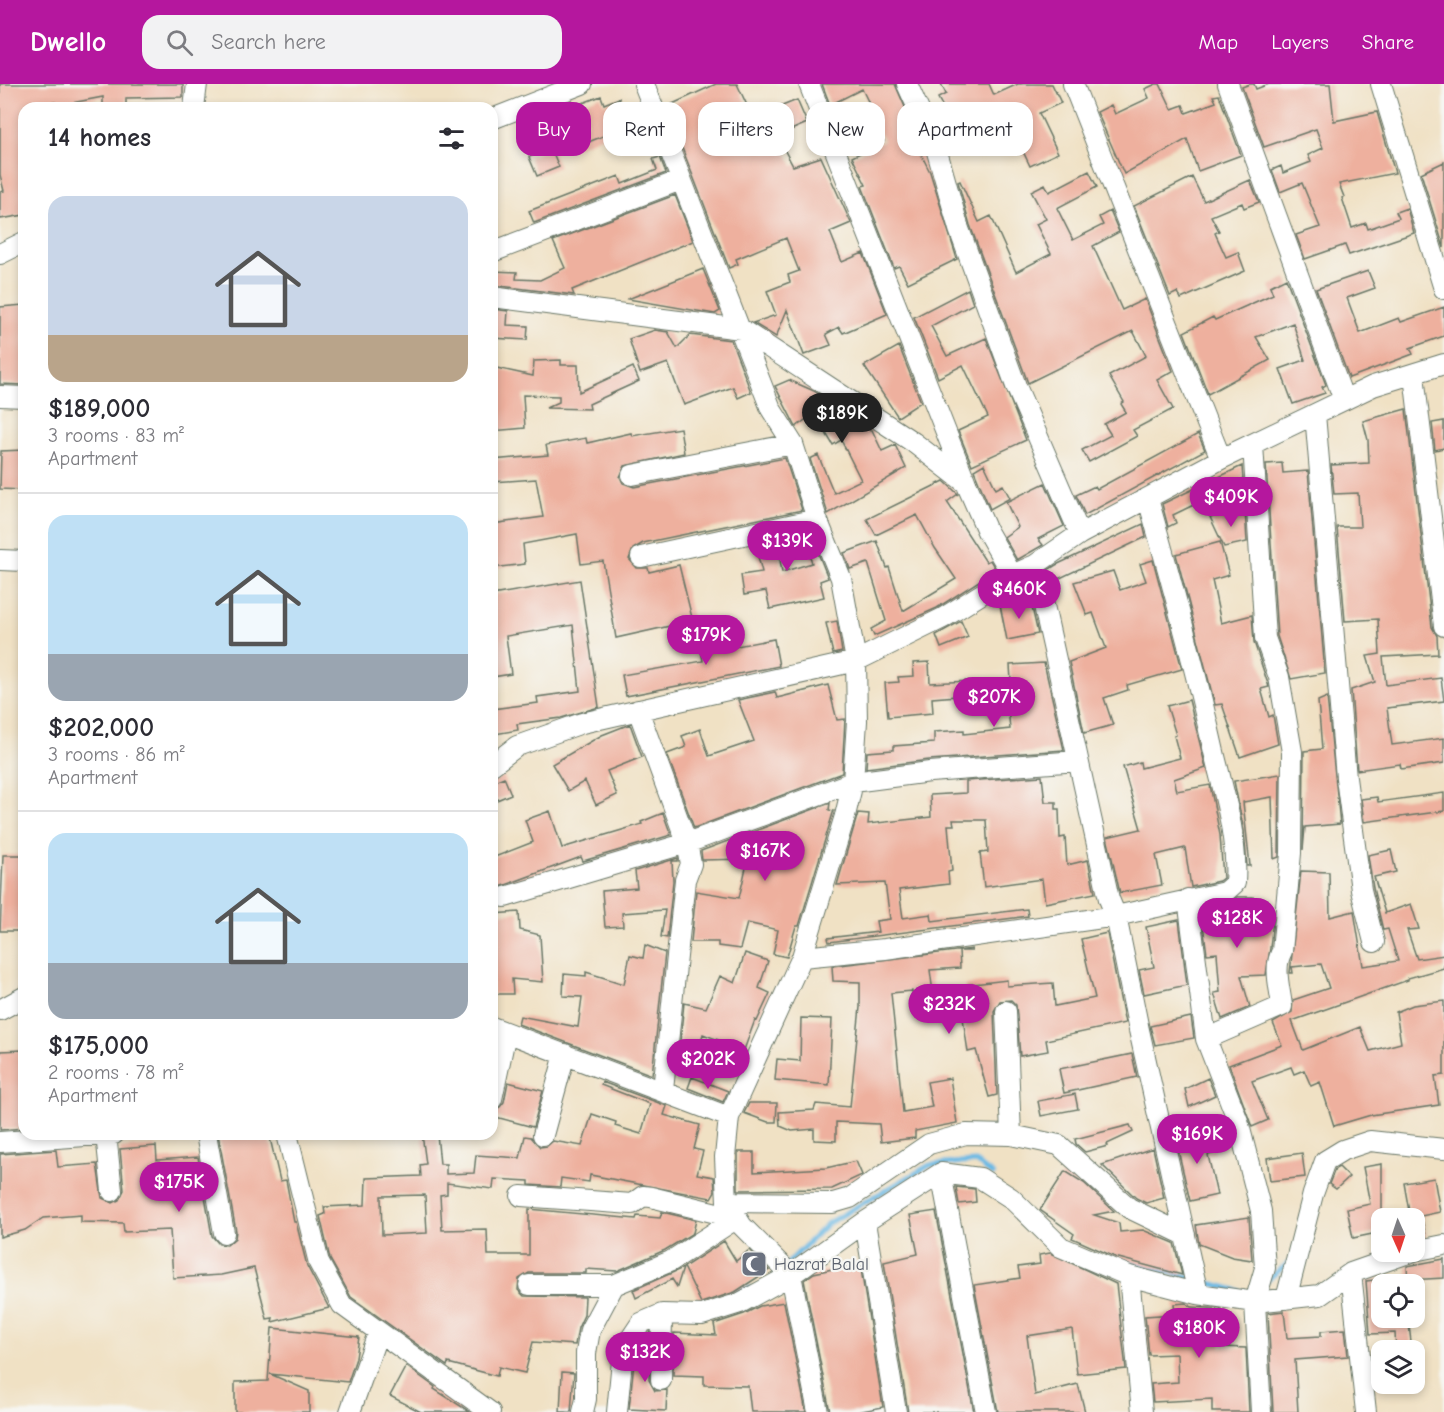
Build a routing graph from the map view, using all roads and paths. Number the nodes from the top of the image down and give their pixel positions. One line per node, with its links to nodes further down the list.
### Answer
1 (196, 84): 9 (street)
2 (582, 84): 10 (street)
3 (644, 84): 11 (street)
4 (809, 84): 28 (street)
5 (907, 84): 31 (street)
6 (1073, 84): 26 (street)
7 (1228, 84): 22 (street)
8 (1381, 84): 15 (street)
9 (194, 102)
10 (498, 117)
11 (681, 180): 13 (street); 17 (street)
12 (18, 245): 14 (street)
13 (498, 250)
14 (0, 254)
15 (1444, 289)
16 (498, 298): 17 (street)
17 (741, 329): 24 (street); 28 (street)
18 (1444, 364): 19 (street)
19 (1414, 375): 22 (street); 37 (street)
20 (0, 396): 21 (street)
21 (18, 398)
22 (1344, 400): 23 (street)
23 (1315, 414): 25 (street); 47 (street)
24 (793, 444): 27 (street); 30 (street)
25 (1253, 444): 26 (street); 53 (street)
26 (1221, 459): 29 (street)
27 (632, 475)
28 (966, 483): 36 (street)
29 (1148, 499): 31 (street); 45 (street)
30 (817, 519): 32 (street); 38 (street)
31 (1080, 534): 35 (street)
32 (641, 557)
33 (0, 560): 34 (street)
34 (18, 561)
35 (1035, 565): 36 (street); 41 (street)
36 (1012, 575): 38 (street)
37 (1444, 626)
38 (856, 661): 39 (street); 42 (street)
39 (638, 710): 40 (street); 43 (street)
40 (498, 760)
41 (1078, 761): 42 (street); 46 (street)
42 (852, 782): 43 (street); 48 (street)
43 (687, 843): 44 (street); 55 (street)
44 (505, 897)
45 (1188, 899): 46 (street); 53 (street)
46 (1116, 916): 48 (street); 71 (street)
47 (1374, 942)
48 (802, 957): 56 (street)
49 (18, 1001): 50 (street)
50 (0, 1010)
51 (1006, 1011): 58 (street)
52 (499, 1030): 54 (street)
53 (1206, 1039): 82 (street)
54 (565, 1054): 55 (street); 57 (street)
55 (663, 1090): 56 (street)
56 (729, 1117): 68 (street)
57 (543, 1135)
58 (1011, 1135): 68 (street); 71 (street)
59 (27, 1140): 63 (street)
60 (108, 1140): 66 (street)
61 (207, 1140): 70 (street)
62 (288, 1140): 84 (street)
63 (0, 1142)
64 (1444, 1153): 81 (street)
65 (941, 1173): 69 (street); 77 (street); 92 (street)
66 (112, 1191)
67 (521, 1196): 68 (street)
68 (732, 1210): 76 (street); 79 (street)
69 (865, 1222): 76 (street); 91 (street)
70 (224, 1233)
71 (1185, 1235): 80 (street)
72 (1444, 1245): 73 (street)
73 (1425, 1249)
74 (1382, 1262): 75 (street)
75 (1351, 1273): 81 (street); 95 (street)
76 (791, 1275): 83 (street); 90 (street)
77 (1129, 1276): 80 (street); 93 (street)
78 (529, 1285): 79 (street)
79 (614, 1285): 88 (street)
80 (1198, 1294): 82 (street)
81 (1286, 1299): 82 (street)
82 (1255, 1302): 94 (street)
83 (662, 1314): 85 (street); 89 (street)
84 (378, 1333): 86 (street); 87 (street)
85 (661, 1380)
86 (350, 1412)
87 (490, 1412)
88 (583, 1412)
89 (617, 1412)
90 (818, 1412)
91 (896, 1412)
92 (986, 1412)
93 (1142, 1412)
94 (1261, 1412)
95 (1366, 1412)

